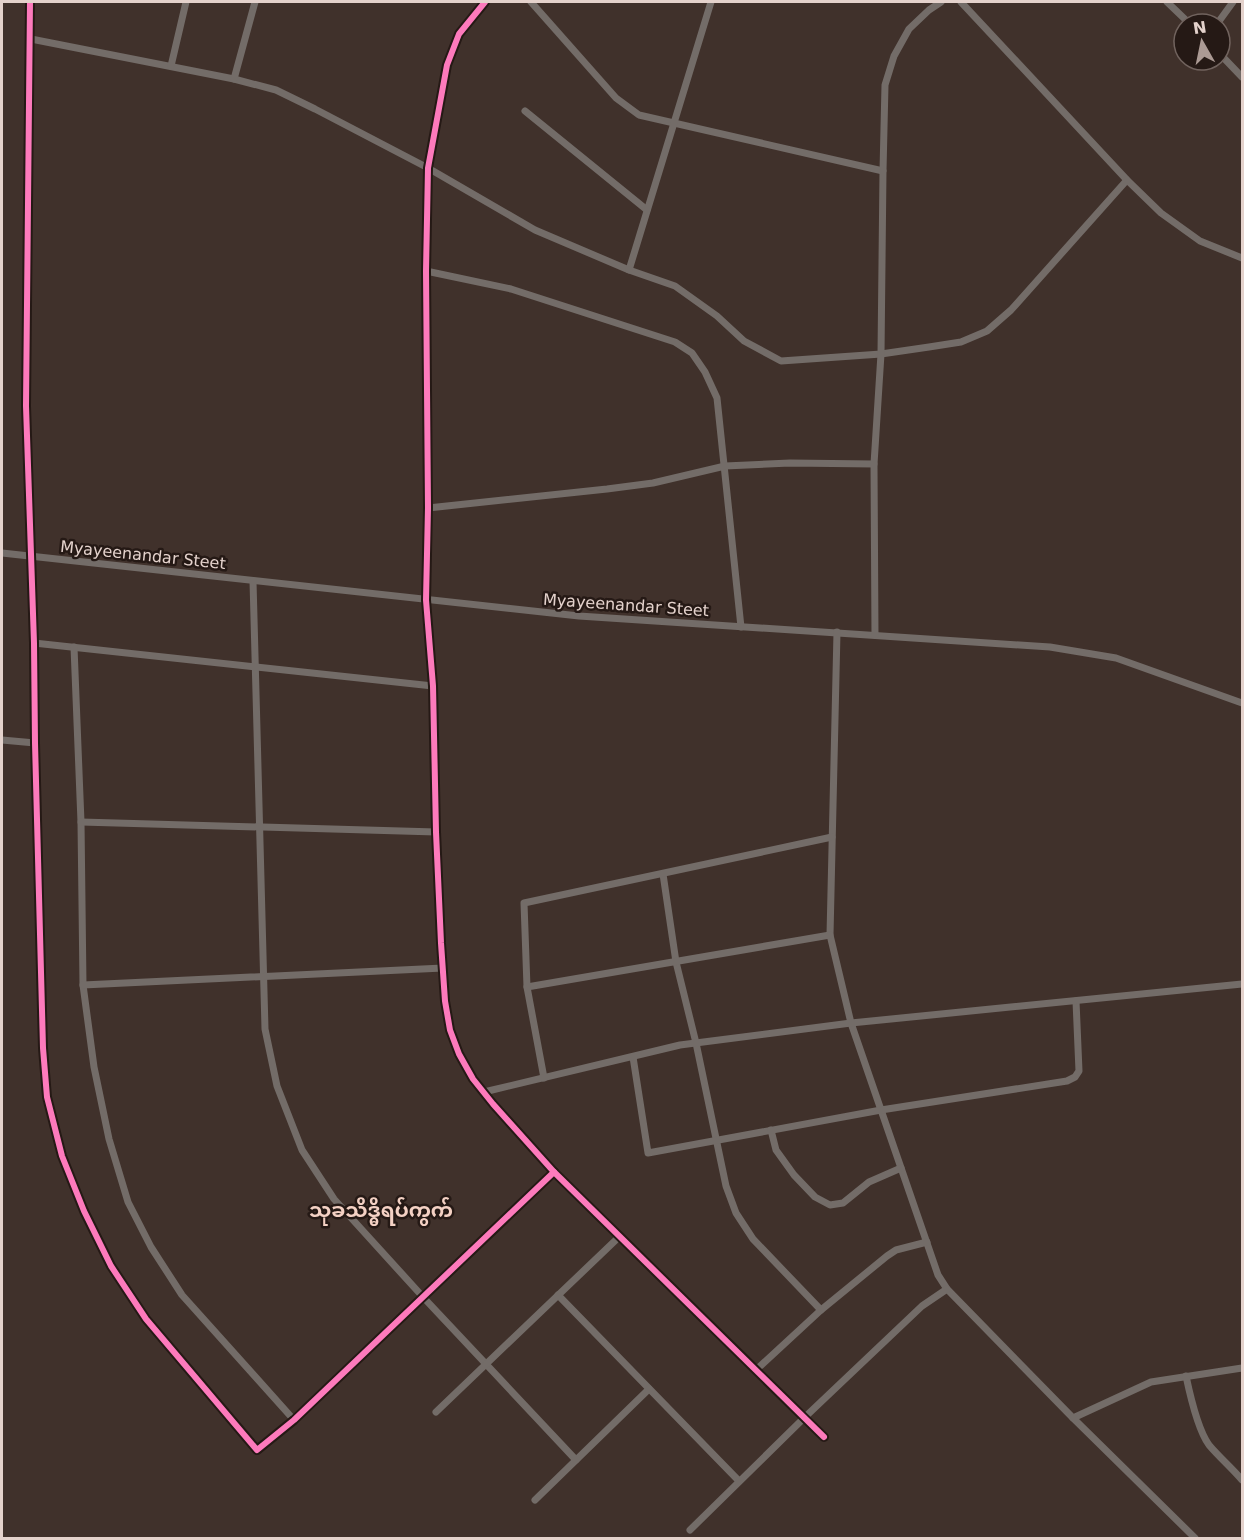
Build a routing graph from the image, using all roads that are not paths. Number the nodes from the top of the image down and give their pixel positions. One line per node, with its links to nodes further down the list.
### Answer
1 (30, 2): 9 (street)
2 (186, 2): 10 (street)
3 (255, 2): 11 (street)
4 (485, 2): 14 (street)
5 (531, 2): 13 (street)
6 (711, 2): 13 (street)
7 (941, 2): 15 (street)
8 (961, 2): 16 (street)
9 (31, 39): 10 (street); 26 (street)
10 (171, 66): 11 (street)
11 (234, 78): 14 (street)
12 (525, 111): 17 (street)
13 (673, 122): 15 (street); 17 (street)
14 (428, 168): 19 (street); 20 (street)
15 (883, 171): 21 (street)
16 (1127, 180): 18 (street); 21 (street)
17 (647, 210): 19 (street)
18 (1242, 258)
19 (629, 270): 21 (street)
20 (426, 271): 23 (street); 24 (street)
21 (880, 354): 22 (street)
22 (874, 464): 23 (street); 31 (street)
23 (725, 466): 24 (street); 29 (street)
24 (428, 508): 28 (street)
25 (2, 553): 26 (street, Myayeenandar Steet)
26 (31, 556): 27 (street, Myayeenandar Steet); 32 (street)
27 (253, 581): 28 (street, Myayeenandar Steet); 34 (street)
28 (426, 600): 29 (street, Myayeenandar Steet); 35 (street)
29 (741, 627): 30 (street, Myayeenandar Steet)
30 (837, 632): 31 (street, Myayeenandar Steet); 42 (street)
31 (875, 635): 36 (street, Myayeenandar Steet)
32 (34, 643): 33 (street); 38 (street)
33 (74, 647): 34 (street); 39 (street)
34 (255, 666): 35 (street); 40 (street)
35 (433, 686): 41 (street)
36 (1242, 703)
37 (2, 740): 38 (street)
38 (35, 743): 76 (street)
39 (81, 822): 40 (street); 49 (street)
40 (260, 827): 41 (street); 47 (street)
41 (436, 832): 46 (street)
42 (832, 837): 43 (street); 44 (street)
43 (663, 874): 45 (street); 50 (street)
44 (830, 935): 45 (street); 52 (street)
45 (676, 962): 50 (street); 53 (street)
46 (443, 968): 47 (street); 56 (street)
47 (262, 976): 49 (street); 66 (street)
48 (1242, 984): 51 (street)
49 (83, 985): 76 (street)
50 (527, 987): 55 (street)
51 (1076, 1000): 52 (street); 57 (street)
52 (851, 1023): 53 (street); 57 (street)
53 (696, 1043): 54 (street); 59 (street)
54 (633, 1057): 55 (street); 59 (street)
55 (543, 1078): 56 (street)
56 (484, 1092): 61 (street)
57 (881, 1110): 58 (street); 60 (street)
58 (771, 1130): 59 (street); 60 (street)
59 (715, 1140): 67 (street)
60 (901, 1168): 63 (street)
61 (554, 1172): 62 (street); 66 (street)
62 (620, 1236): 65 (street); 70 (street)
63 (927, 1242): 64 (street); 67 (street)
64 (947, 1289): 74 (street); 75 (street)
65 (558, 1295): 68 (street); 72 (street)
66 (423, 1297): 68 (street); 76 (street)
67 (821, 1310): 70 (street)
68 (486, 1364): 73 (street); 78 (street)
69 (1242, 1368): 71 (street)
70 (757, 1370): 74 (street)
71 (1186, 1376): 75 (street); 79 (street)
72 (649, 1389): 78 (street); 80 (street)
73 (436, 1412)
74 (804, 1418): 77 (street); 80 (street)
75 (1073, 1418): 83 (street)
76 (294, 1420)
77 (824, 1437)
78 (576, 1460): 81 (street)
79 (1242, 1480)
80 (739, 1481): 82 (street)
81 (535, 1500)
82 (690, 1530)
83 (1195, 1539)

